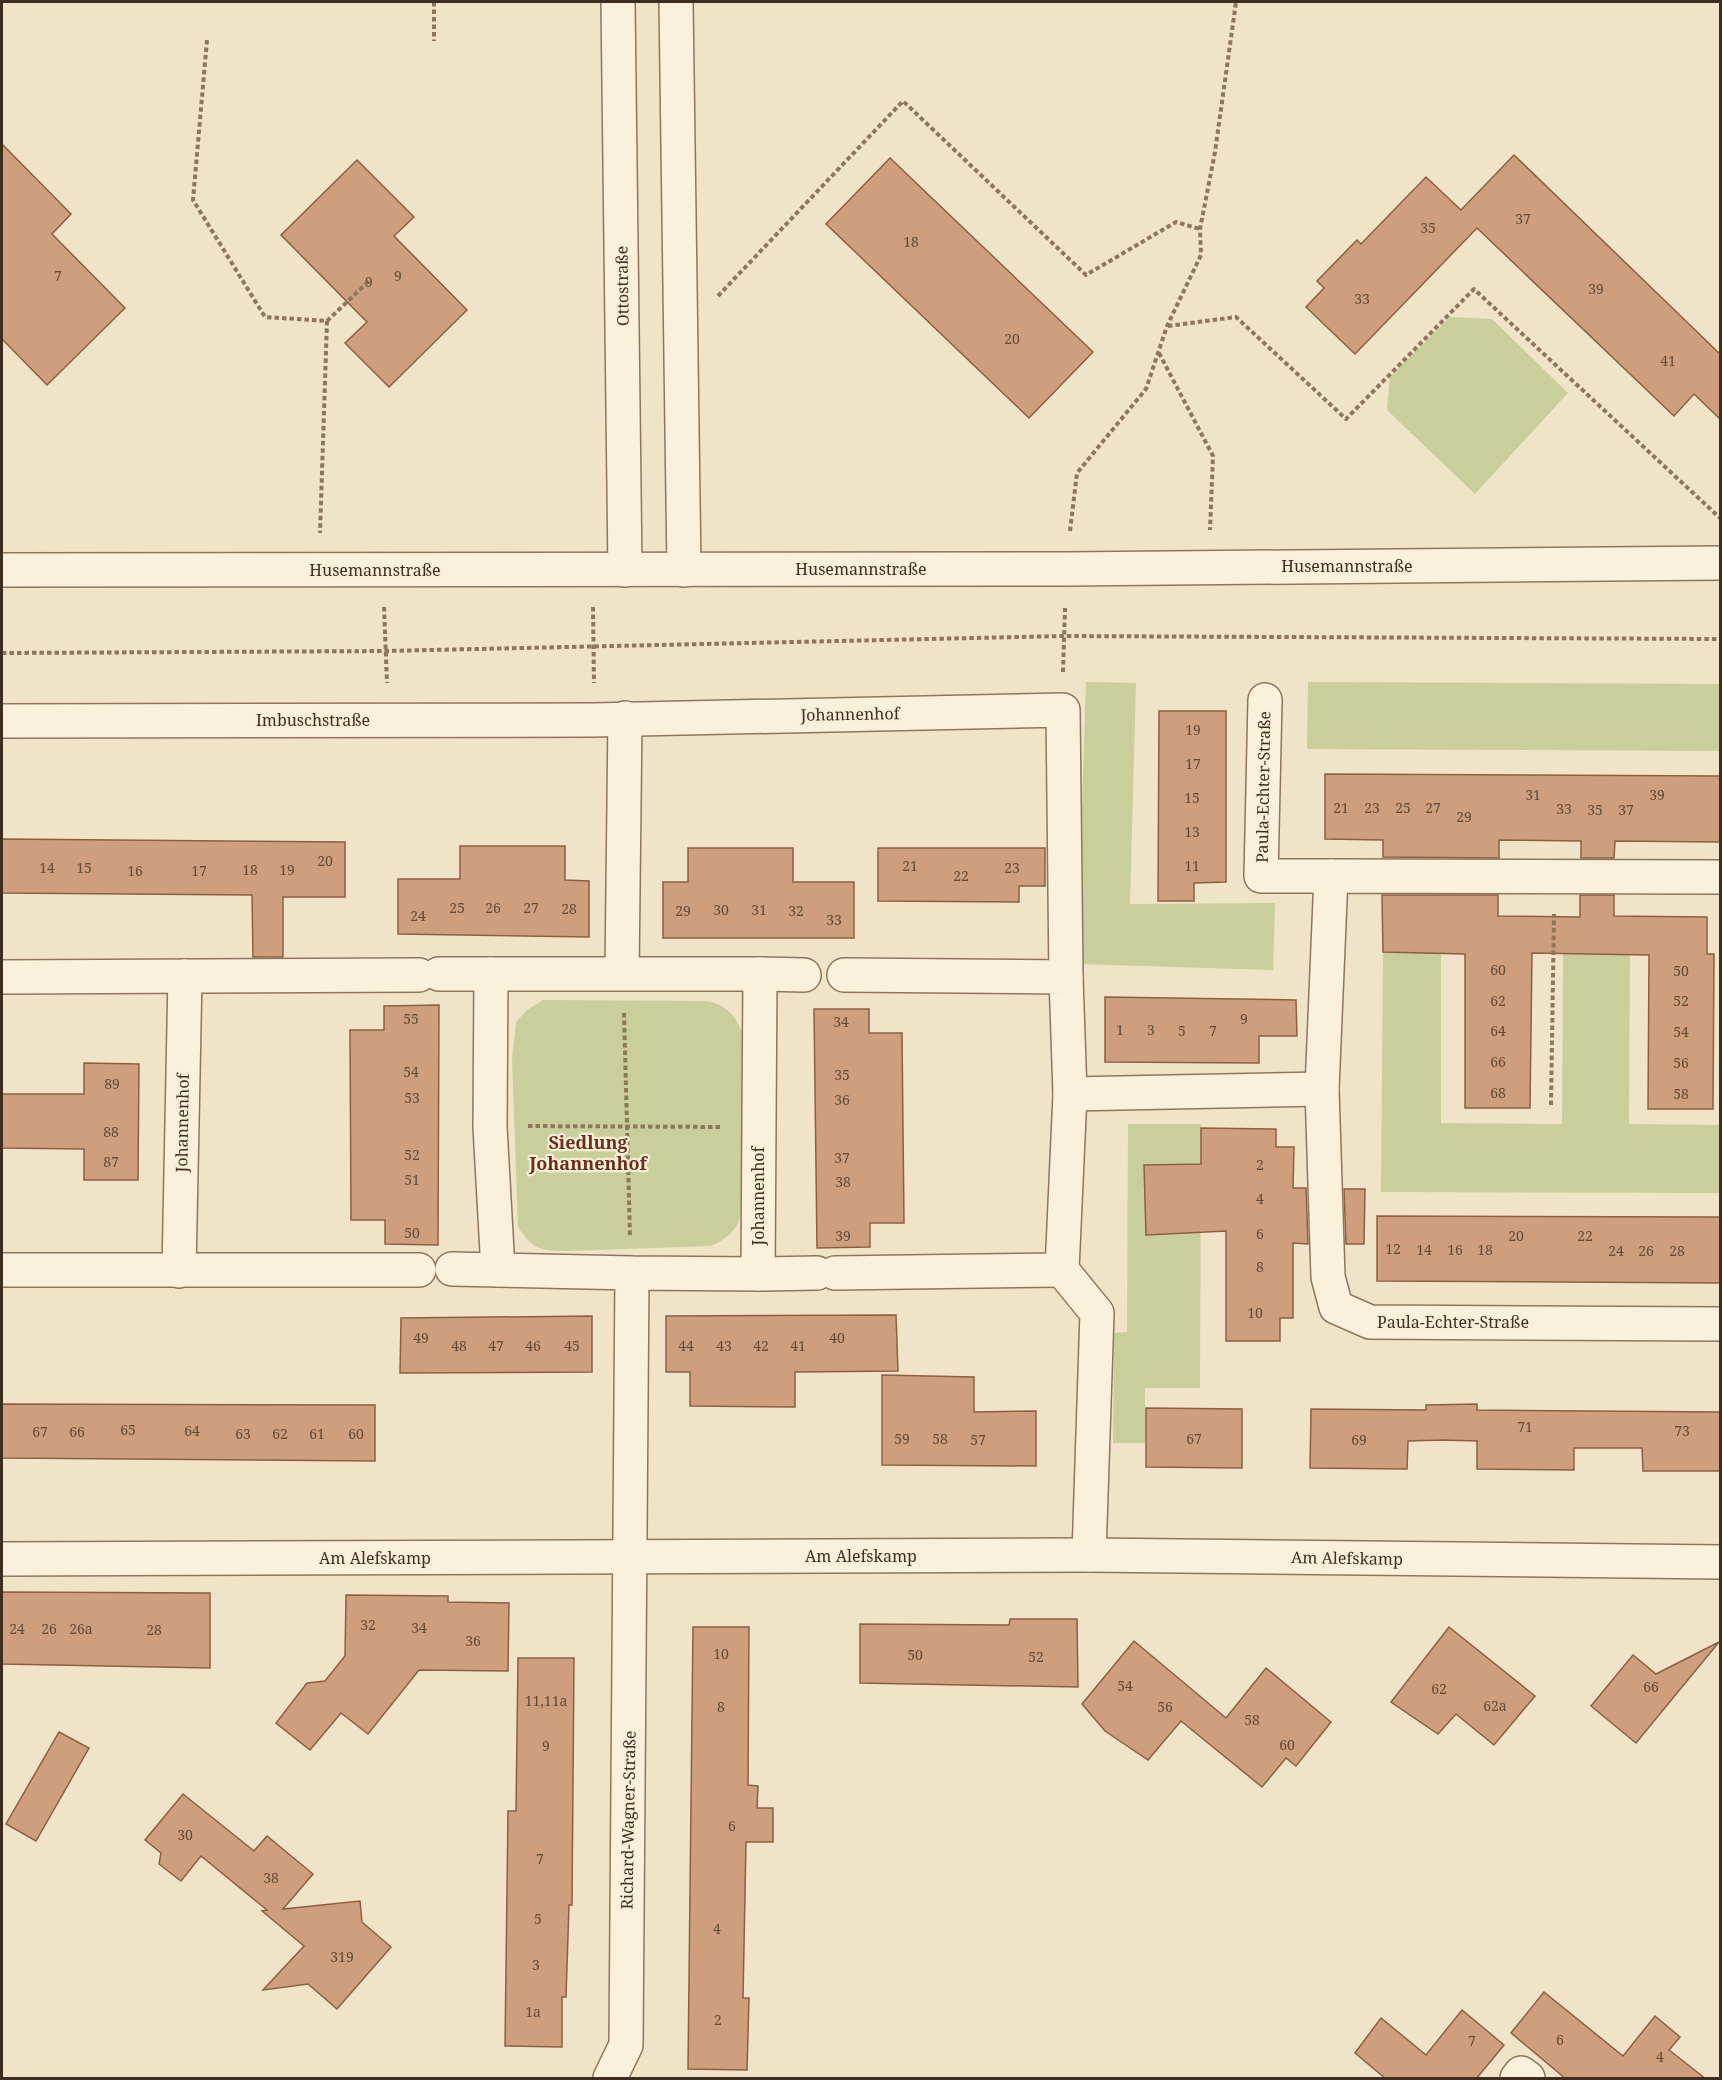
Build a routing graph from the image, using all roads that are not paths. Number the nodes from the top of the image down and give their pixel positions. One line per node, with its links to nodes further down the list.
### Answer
1 (618, 2): 5 (street, Ottostraße)
2 (676, 2): 6 (street)
3 (1720, 563): 6 (street, Husemannstraße)
4 (2, 570): 5 (street, Husemannstraße)
5 (625, 570): 6 (street, Husemannstraße)
6 (684, 570)
7 (1264, 700): 10 (street, Paula-Echter-Straße)
8 (625, 718): 9 (street, Imbuschstraße); 12 (street); 19 (street, Johannenhof)
9 (2, 721)
10 (1331, 876): 11 (street, Paula-Echter-Straße); 20 (street, Paula-Echter-Straße)
11 (1720, 877)
12 (622, 973): 13 (street); 14 (street)
13 (491, 974): 17 (street); 25 (street)
14 (760, 974): 15 (street); 29 (street, Johannenhof)
15 (804, 975)
16 (844, 975): 19 (street)
17 (185, 976): 18 (street); 27 (street, Johannenhof)
18 (2, 977)
19 (1066, 977): 21 (street)
20 (1322, 1089): 21 (street); 30 (street, Paula-Echter-Straße)
21 (1070, 1094): 26 (street)
22 (452, 1269): 25 (street)
23 (2, 1270): 27 (street)
24 (419, 1270): 27 (street)
25 (498, 1270): 28 (street)
26 (1062, 1270): 29 (street); 31 (street)
27 (179, 1271)
28 (632, 1273): 29 (street); 32 (street)
29 (758, 1274)
30 (1720, 1324)
31 (1089, 1555): 32 (street, Am Alefskamp); 34 (street, Am Alefskamp)
32 (631, 1558): 33 (street, Am Alefskamp); 35 (street, Richard-Wagner-Straße)
33 (2, 1559)
34 (1720, 1562)
35 (610, 2079)
36 (1517, 2079): 37 (street)
37 (1528, 2079)

